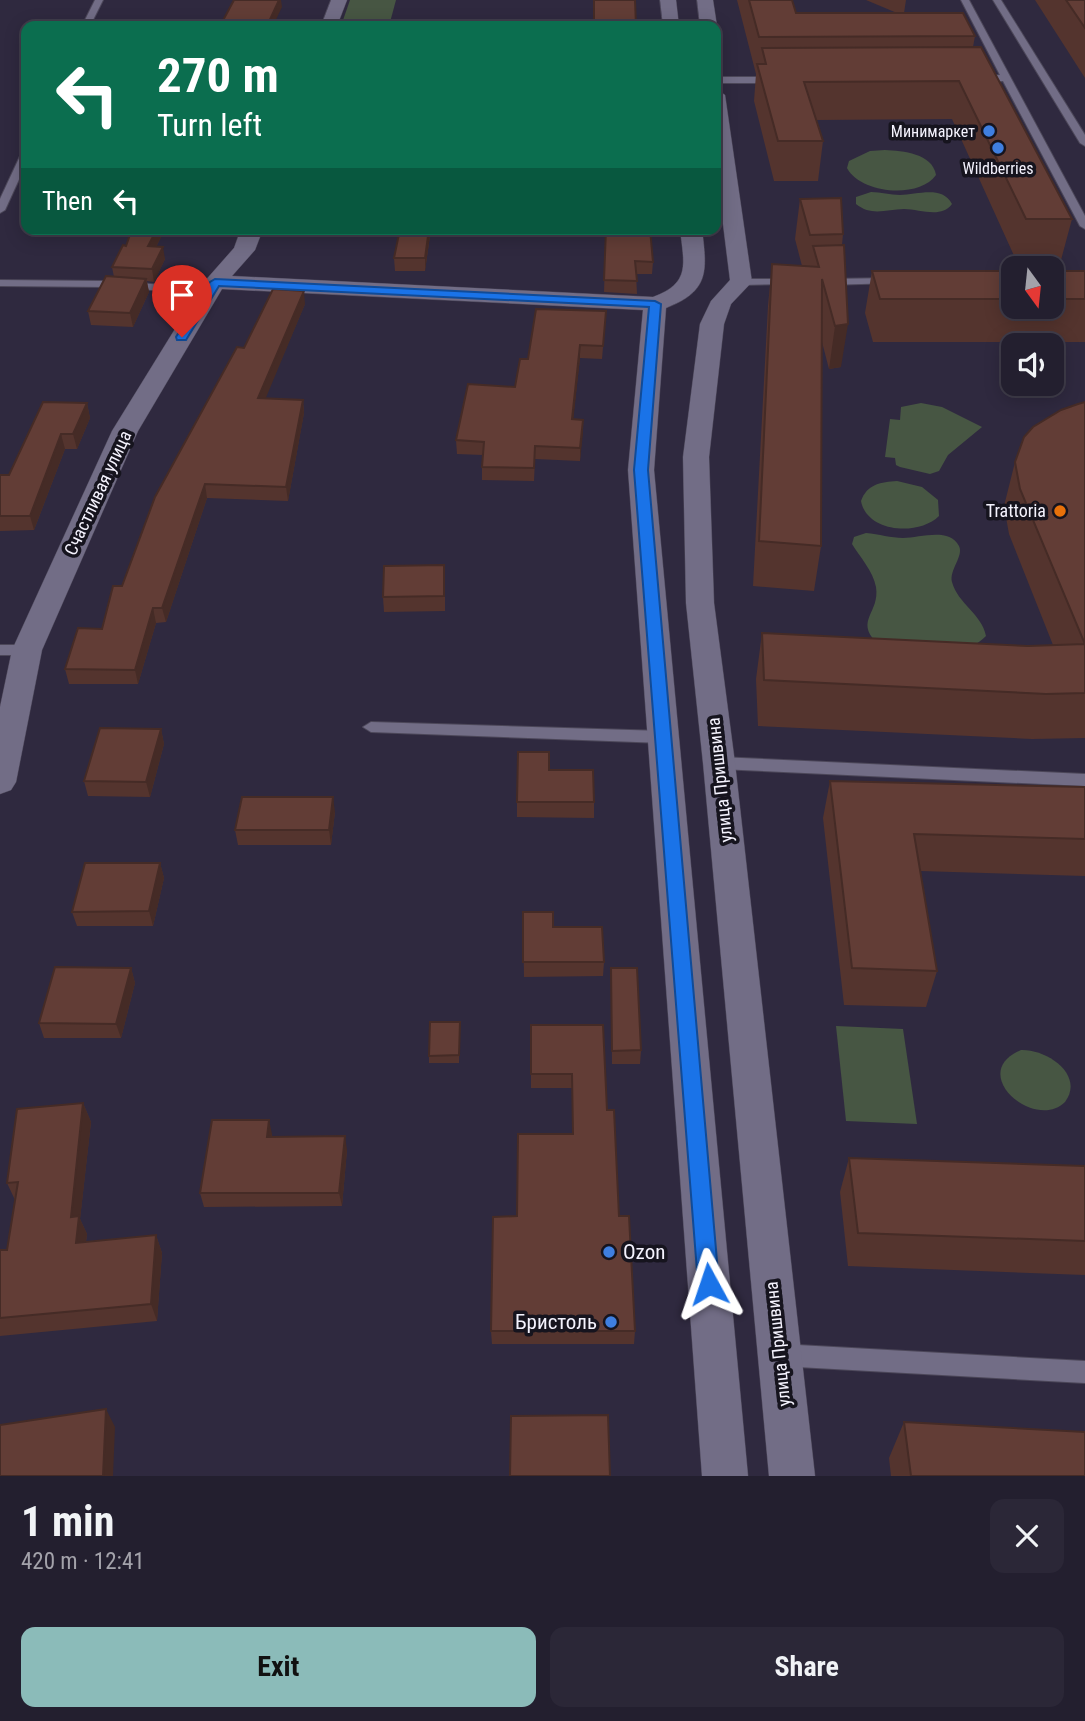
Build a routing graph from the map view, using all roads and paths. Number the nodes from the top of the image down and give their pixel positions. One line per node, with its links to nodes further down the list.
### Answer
1 (99, 0): 7 (lane)
2 (339, 0): 8 (street)
3 (668, 0): 9 (street)
4 (705, 0): 10 (street)
5 (965, 0): 11 (lane)
6 (997, 0): 15 (lane)
7 (88, 21)
8 (331, 21)
9 (670, 21)
10 (707, 21)
11 (1006, 78): 12 (lane); 20 (lane)
12 (965, 79)
13 (721, 80): 14 (lane)
14 (785, 80)
15 (1081, 130): 17 (lane)
16 (721, 132): 24 (street)
17 (1085, 144)
18 (21, 165): 19 (lane)
19 (0, 210)
20 (1085, 226)
21 (250, 235): 26 (street, Счастливая улица)
22 (692, 235): 27 (street)
23 (904, 281): 24 (lane)
24 (741, 282): 31 (street, улица Пришвина)
25 (0, 283): 26 (lane)
26 (213, 286): 27 (street); 28 (street, Счастливая улица)
27 (655, 304): 30 (street)
28 (13, 650): 33 (street, Счастливая улица)
29 (371, 727): 30 (lane)
30 (663, 737): 36 (street)
31 (719, 763): 32 (lane); 34 (street, улица Пришвина)
32 (1085, 780)
33 (0, 782)
34 (779, 1355): 35 (lane); 37 (street, улица Пришвина)
35 (1085, 1372)
36 (724, 1476)
37 (792, 1476)

